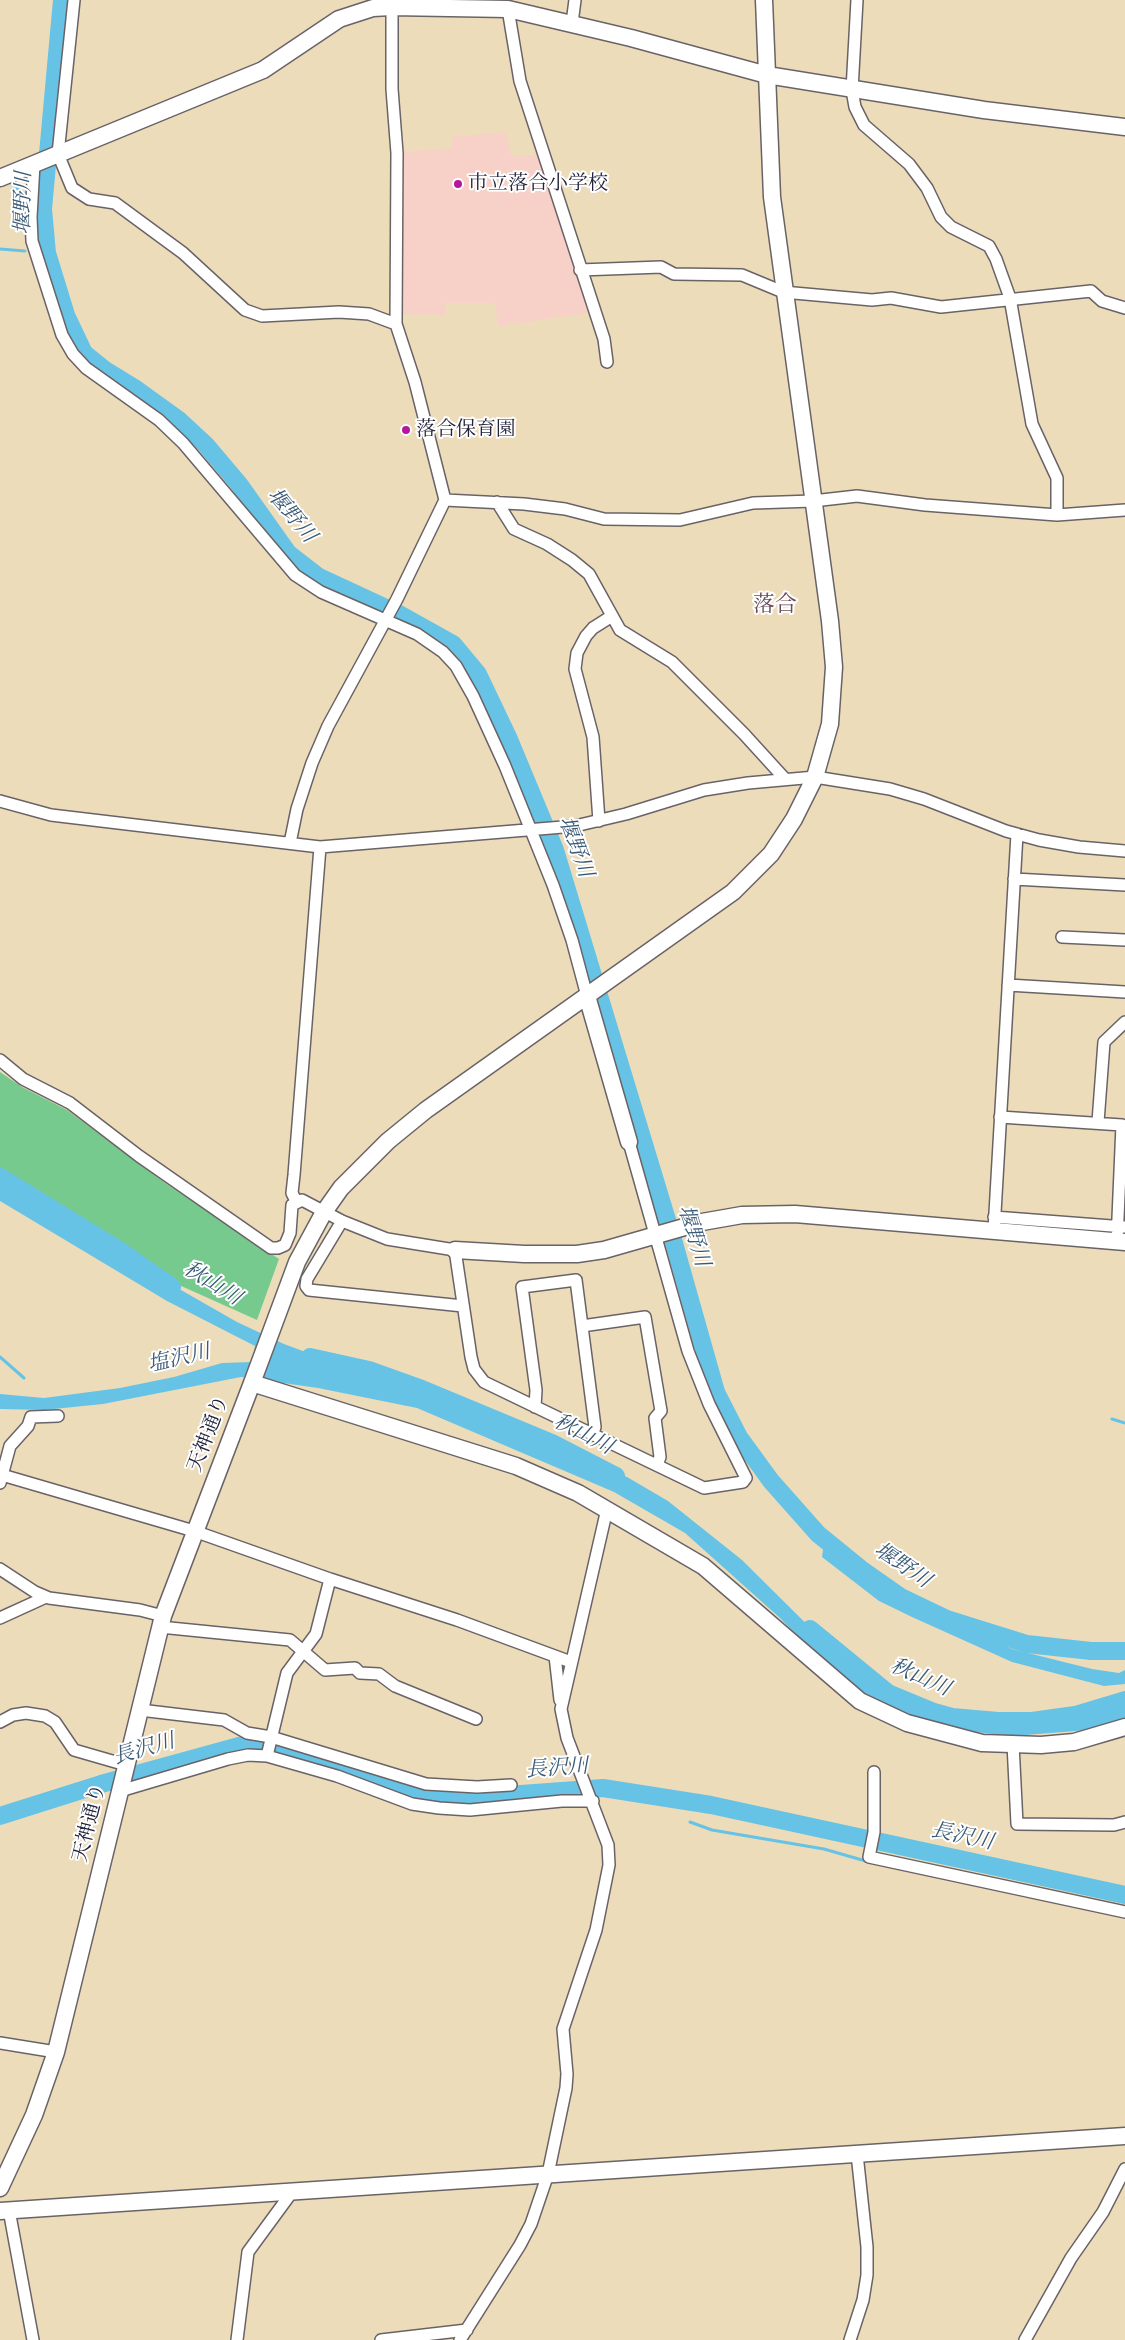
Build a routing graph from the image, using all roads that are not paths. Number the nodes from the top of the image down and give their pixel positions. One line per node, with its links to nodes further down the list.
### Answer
1 (74, 0): 12 (street)
2 (575, 0): 8 (street)
3 (764, 0): 9 (street, 天神通り)
4 (857, 0): 10 (street)
5 (366, 4): 6 (street); 12 (street)
6 (392, 4): 7 (street); 19 (street)
7 (508, 9): 8 (street); 15 (street)
8 (572, 23): 9 (street)
9 (767, 75): 10 (street); 16 (street, 天神通り)
10 (852, 90): 11 (street); 17 (street)
11 (1125, 127)
12 (56, 155): 13 (street); 19 (street)
13 (35, 163): 14 (street); 27 (street)
14 (0, 178)
15 (580, 270): 16 (street); 20 (street)
16 (784, 292): 17 (street); 22 (street, 天神通り)
17 (1010, 298): 18 (street); 25 (street)
18 (1125, 308)
19 (396, 324): 21 (street)
20 (608, 362)
21 (445, 500): 23 (street); 27 (street)
22 (813, 501): 23 (street); 25 (street); 28 (street, 天神通り)
23 (497, 502): 26 (street)
24 (1125, 510): 25 (street)
25 (1057, 514)
26 (612, 616): 29 (street); 31 (street)
27 (386, 620): 32 (street); 34 (street)
28 (815, 777): 29 (street); 33 (street); 43 (street, 天神通り)
29 (785, 779): 31 (street)
30 (0, 801): 34 (street)
31 (599, 821): 32 (street)
32 (533, 830): 35 (street); 43 (street)
33 (1017, 834): 36 (street); 37 (street)
34 (290, 844): 35 (street)
35 (320, 847): 49 (street)
36 (1125, 851)
37 (1014, 879): 38 (street); 41 (street)
38 (1125, 885)
39 (1062, 937): 40 (street)
40 (1125, 940)
41 (1008, 985): 42 (street); 46 (street)
42 (1125, 992)
43 (588, 996): 48 (street); 50 (street, 天神通り)
44 (1125, 1022): 47 (street)
45 (0, 1060): 49 (street)
46 (1000, 1117): 47 (street); 52 (street)
47 (1098, 1122): 54 (street)
48 (629, 1142): 53 (street)
49 (296, 1201): 50 (street)
50 (324, 1212): 51 (street); 58 (street, 天神通り)
51 (342, 1221): 55 (street); 56 (street)
52 (994, 1224): 53 (street); 54 (street)
53 (657, 1234): 55 (street); 62 (street)
54 (1121, 1234)
55 (455, 1250): 56 (street)
56 (463, 1306): 59 (street)
57 (582, 1326): 59 (street); 61 (street); 62 (street)
58 (252, 1383): 64 (street); 65 (street, 天神通り)
59 (535, 1407): 61 (street)
60 (58, 1416): 63 (street)
61 (592, 1435): 62 (street)
62 (657, 1465)
63 (1, 1479): 65 (street)
64 (607, 1509): 73 (street); 80 (street)
65 (194, 1530): 67 (street); 70 (street, 天神通り)
66 (0, 1569): 68 (street)
67 (330, 1579): 71 (street); 72 (street)
68 (46, 1597): 69 (street); 70 (street)
69 (0, 1618)
70 (161, 1621): 71 (street); 75 (street, 天神通り)
71 (304, 1650): 76 (street); 79 (street)
72 (555, 1656): 73 (street); 74 (street)
73 (572, 1662): 74 (street)
74 (561, 1709): 86 (street)
75 (140, 1710): 79 (street); 82 (street, 天神通り)
76 (476, 1719)
77 (0, 1722): 82 (street)
78 (1125, 1727): 80 (street)
79 (271, 1737): 81 (street); 84 (street)
80 (1013, 1744): 87 (street)
81 (267, 1755): 85 (street); 86 (street)
82 (126, 1767): 85 (street, 天神通り)
83 (874, 1772): 88 (street)
84 (511, 1785)
85 (120, 1791): 90 (street, 天神通り)
86 (592, 1801): 94 (street)
87 (1125, 1822)
88 (1125, 1912)
89 (0, 2043): 90 (street)
90 (56, 2052): 95 (street, 天神通り)
91 (1125, 2136): 92 (street)
92 (857, 2154): 94 (street); 103 (street)
93 (1125, 2169): 104 (street)
94 (548, 2174): 96 (street); 98 (street)
95 (0, 2188)
96 (292, 2192): 97 (street); 100 (street)
97 (4, 2210): 99 (street)
98 (467, 2330): 101 (street); 102 (street)
99 (33, 2340)
100 (237, 2340)
101 (381, 2340)
102 (460, 2340)
103 (850, 2340)
104 (1025, 2340)

